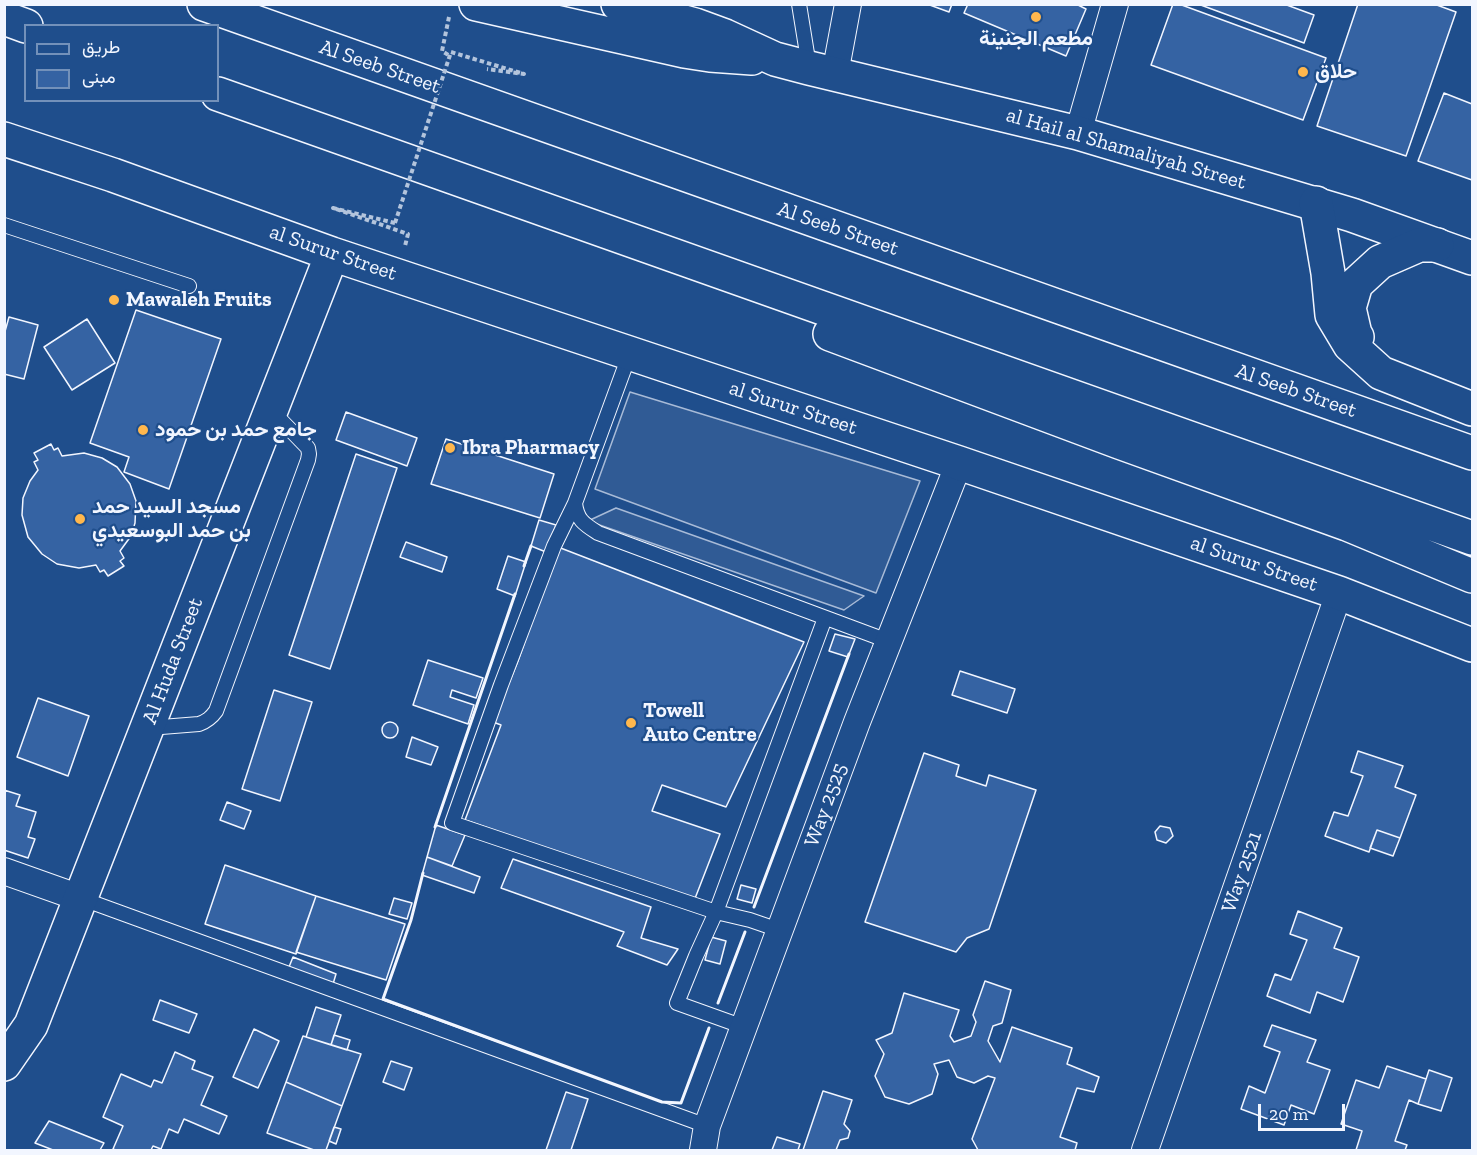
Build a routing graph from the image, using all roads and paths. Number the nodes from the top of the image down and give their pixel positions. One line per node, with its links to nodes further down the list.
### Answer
1 (204, 4): 30 (main road, Al Seeb Street)
2 (800, 4): 12 (lane)
3 (848, 4): 12 (street)
4 (1115, 4): 15 (street)
5 (621, 5): 9 (main road, al Hail al Shamaliyah Street)
6 (463, 10): 9 (main road, al Hail al Shamaliyah Street); 10 (path)
7 (4, 18): 8 (main road)
8 (24, 25)
9 (775, 59): 12 (main road, al Hail al Shamaliyah Street)
10 (456, 61)
11 (484, 69): 21 (path, bridge)
12 (822, 71): 15 (main road, al Hail al Shamaliyah Street)
13 (219, 94): 18 (main road)
14 (4, 121): 17 (main road, al Surur Street)
15 (1078, 132): 19 (main road, al Hail al Shamaliyah Street)
16 (4, 139): 17 (main road, al Surur Street)
17 (113, 174): 23 (main road, al Surur Street)
18 (480, 186): 33 (main road); 34 (main road)
19 (1316, 203): 22 (main road, al Hail al Shamaliyah Street); 27 (main road)
20 (4, 225): 25 (lane)
21 (408, 234)
22 (1437, 245): 24 (main road, al Hail al Shamaliyah Street); 27 (main road)
23 (332, 254): 26 (main road, al Surur Street); 29 (main road, Al Huda Street)
24 (1473, 258)
25 (189, 286)
26 (630, 353): 31 (main road, al Surur Street); 32 (lane)
27 (1381, 373): 28 (main road)
28 (1473, 409)
29 (271, 410): 39 (main road, Al Huda Street); 39 (lane)
30 (1473, 453)
31 (959, 463): 35 (main road, al Surur Street); 37 (street, Way 2525)
32 (575, 503): 36 (lane); 42 (lane)
33 (1473, 538)
34 (1473, 576)
35 (1339, 593): 38 (main road, al Surur Street); 47 (street, Way 2521)
36 (825, 618): 37 (lane); 42 (lane)
37 (888, 641): 43 (street, Way 2525)
38 (1473, 645)
39 (147, 728): 41 (main road, Al Huda Street)
40 (4, 871): 41 (street)
41 (80, 898): 45 (main road, Al Huda Street); 46 (lane)
42 (716, 912): 43 (lane); 44 (lane)
43 (779, 930): 44 (street, Way 2525)
44 (744, 1027): 46 (street, Way 2525)
45 (4, 1064)
46 (705, 1138)
47 (1145, 1150)

